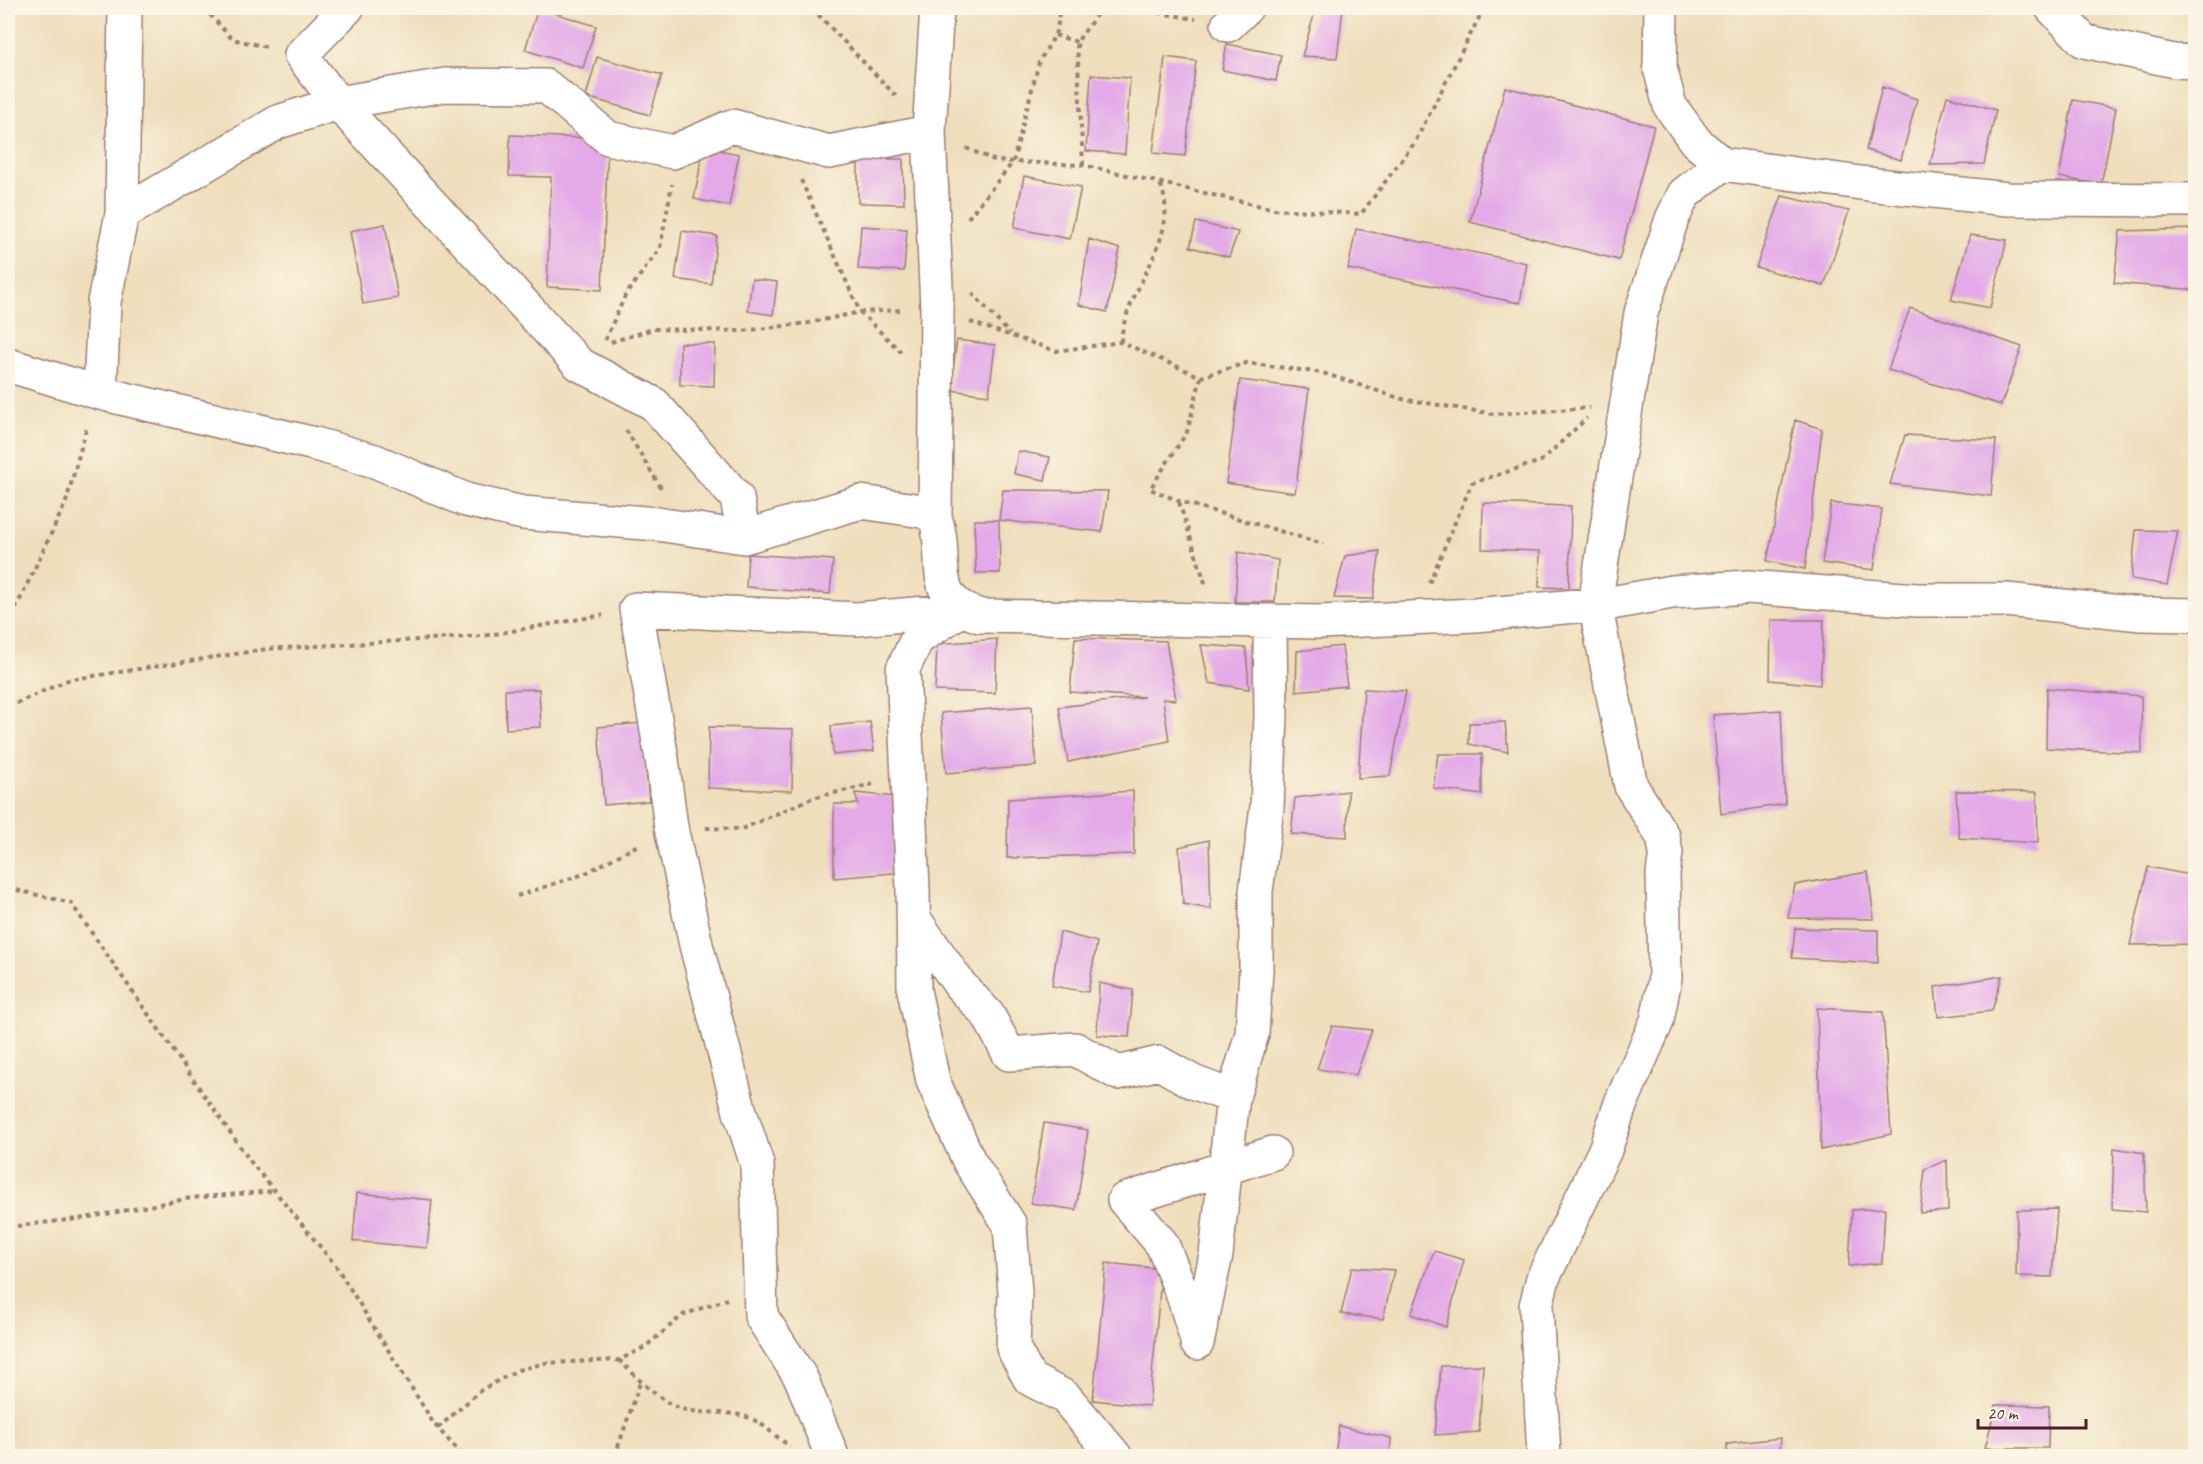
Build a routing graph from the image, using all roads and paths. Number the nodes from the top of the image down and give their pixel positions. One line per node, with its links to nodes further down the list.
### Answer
1 (125, 8): 25 (street)
2 (204, 8): 14 (path)
3 (347, 8): 14 (street)
4 (812, 8): 17 (path)
5 (937, 8): 17 (street)
6 (1058, 8): 12 (path)
7 (1484, 8): 23 (path)
8 (1661, 8): 21 (street)
9 (2052, 8): 15 (street)
10 (1099, 9): 11 (path); 13 (path)
11 (1237, 16)
12 (1055, 35): 13 (path); 20 (path)
13 (1077, 42): 22 (path)
14 (302, 56): 16 (street)
15 (2196, 62)
16 (338, 103): 19 (street); 25 (street); 32 (street)
17 (930, 132): 18 (street); 20 (path); 26 (street)
18 (785, 140): 19 (street); 27 (path)
19 (673, 152): 27 (path)
20 (1013, 162): 22 (path); 26 (path)
21 (1722, 164): 24 (street); 41 (street)
22 (1083, 165): 23 (path)
23 (1159, 181): 30 (path)
24 (2196, 200)
25 (122, 214): 35 (street)
26 (934, 254): 28 (street); 29 (path)
27 (860, 312): 28 (path); 34 (path)
28 (937, 315): 29 (path); 34 (street)
29 (1010, 334): 30 (path)
30 (1121, 342): 33 (path)
31 (8, 365): 35 (street)
32 (599, 375): 38 (path); 39 (street)
33 (1201, 377): 36 (path); 45 (path)
34 (936, 385): 37 (street)
35 (100, 393): 38 (street); 48 (path)
36 (1179, 501): 40 (path); 46 (path)
37 (934, 517): 39 (street); 43 (street)
38 (692, 529): 39 (street)
39 (744, 537)
40 (1323, 544)
41 (1595, 604): 44 (street); 45 (street); 69 (street)
42 (636, 609): 43 (street); 49 (path); 51 (street)
43 (961, 610): 46 (street); 50 (street)
44 (2196, 615)
45 (1413, 617): 47 (street)
46 (1218, 621): 47 (street)
47 (1270, 621): 55 (street)
48 (8, 626)
49 (8, 707)
50 (906, 776): 51 (path); 54 (street)
51 (671, 827): 53 (path); 60 (street)
52 (8, 888): 58 (path)
53 (517, 896)
54 (914, 919): 55 (street); 68 (street)
55 (1233, 1097): 57 (street)
56 (1273, 1153): 57 (street)
57 (1224, 1170): 57 (street)
58 (275, 1191): 59 (path); 63 (path)
59 (8, 1227)
60 (760, 1285): 61 (path); 67 (street)
61 (619, 1360): 62 (path); 63 (path)
62 (641, 1380): 64 (path); 66 (path)
63 (438, 1428): 65 (path)
64 (800, 1452)
65 (463, 1456)
66 (615, 1456)
67 (832, 1456)
68 (1115, 1456)
69 (1545, 1456)

